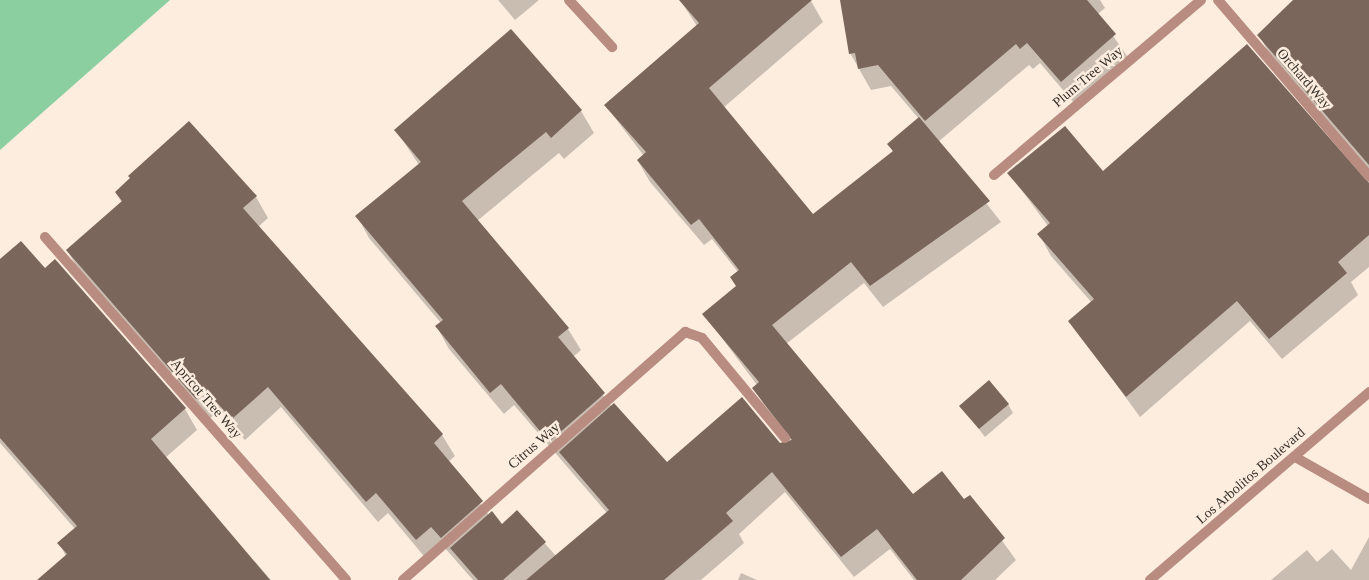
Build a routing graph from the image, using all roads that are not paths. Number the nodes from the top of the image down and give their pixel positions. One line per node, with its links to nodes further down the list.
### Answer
1 (569, 0): 4 (street)
2 (1201, 0): 5 (street, Plum Tree Way)
3 (1218, 0): 6 (street, Orchard Way)
4 (612, 47)
5 (994, 175)
6 (1369, 176)
7 (45, 237): 12 (street, Apricot Tree Way)
8 (1369, 392): 10 (street, Los Arbolitos Boulevard)
9 (785, 438): 13 (street, Citrus Way)
10 (1295, 457): 11 (street); 14 (street, Los Arbolitos Boulevard)
11 (1369, 499)
12 (346, 580)
13 (403, 580)
14 (1150, 580)

